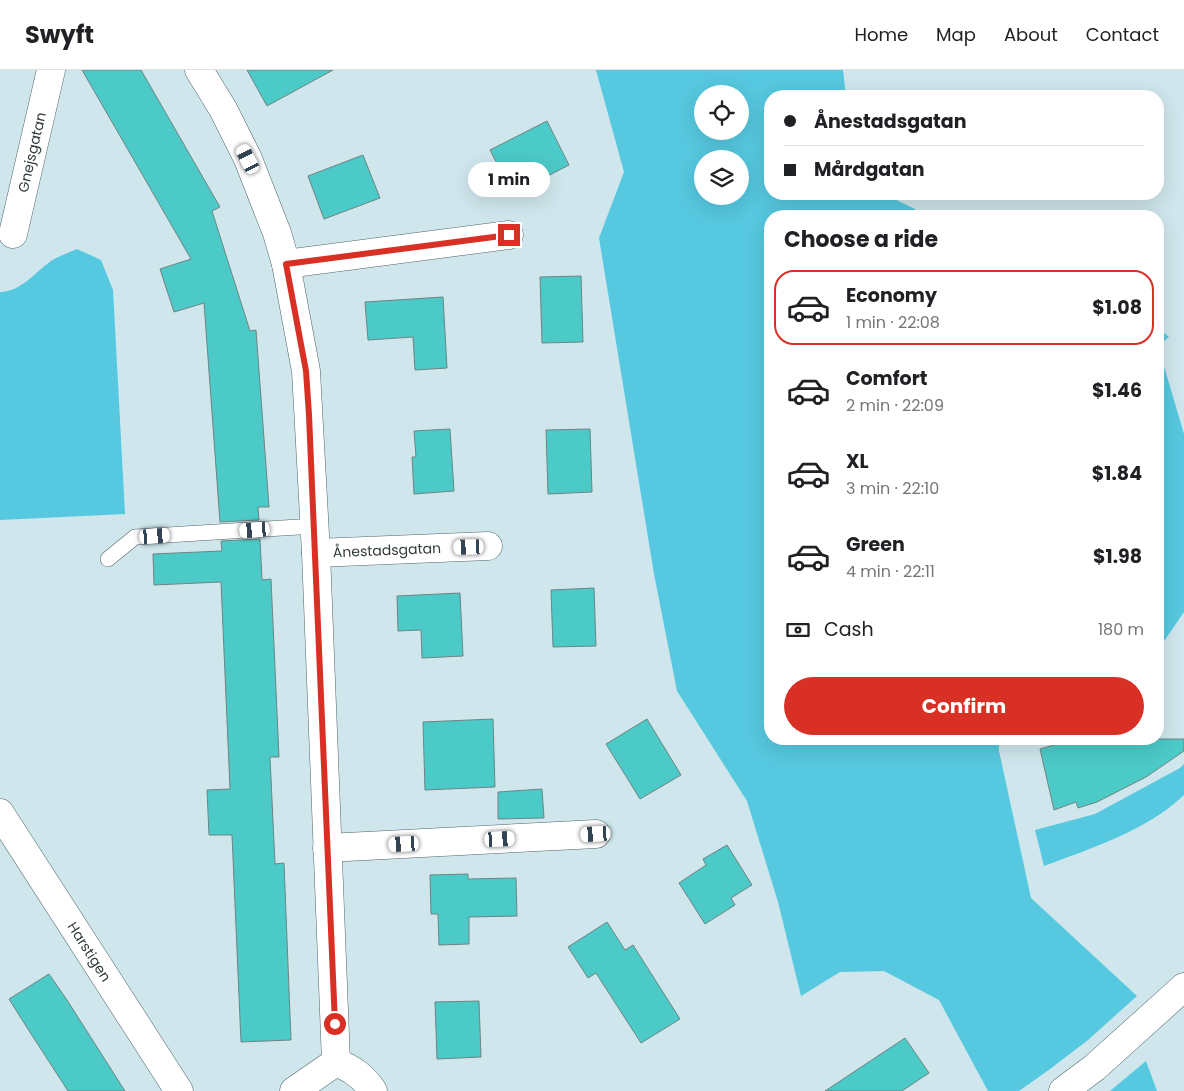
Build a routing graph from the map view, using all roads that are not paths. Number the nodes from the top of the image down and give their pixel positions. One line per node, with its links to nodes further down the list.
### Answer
1 (50, 70): 3 (street, Gnejsgatan)
2 (200, 70): 5 (street, Ånestadsgatan)
3 (12, 234)
4 (509, 235): 5 (street)
5 (286, 264): 6 (street, Ånestadsgatan)
6 (315, 526): 8 (street, Ånestadsgatan); 9 (lane)
7 (488, 546): 8 (street, Ånestadsgatan)
8 (316, 553): 12 (street, Ånestadsgatan)
9 (108, 559)
10 (0, 813): 15 (street, Harstigen)
11 (596, 834): 12 (street)
12 (327, 848): 14 (street, Ånestadsgatan)
13 (1184, 987): 18 (street)
14 (336, 1062): 16 (street); 17 (street)
15 (179, 1091)
16 (294, 1091)
17 (373, 1091)
18 (1063, 1091)

